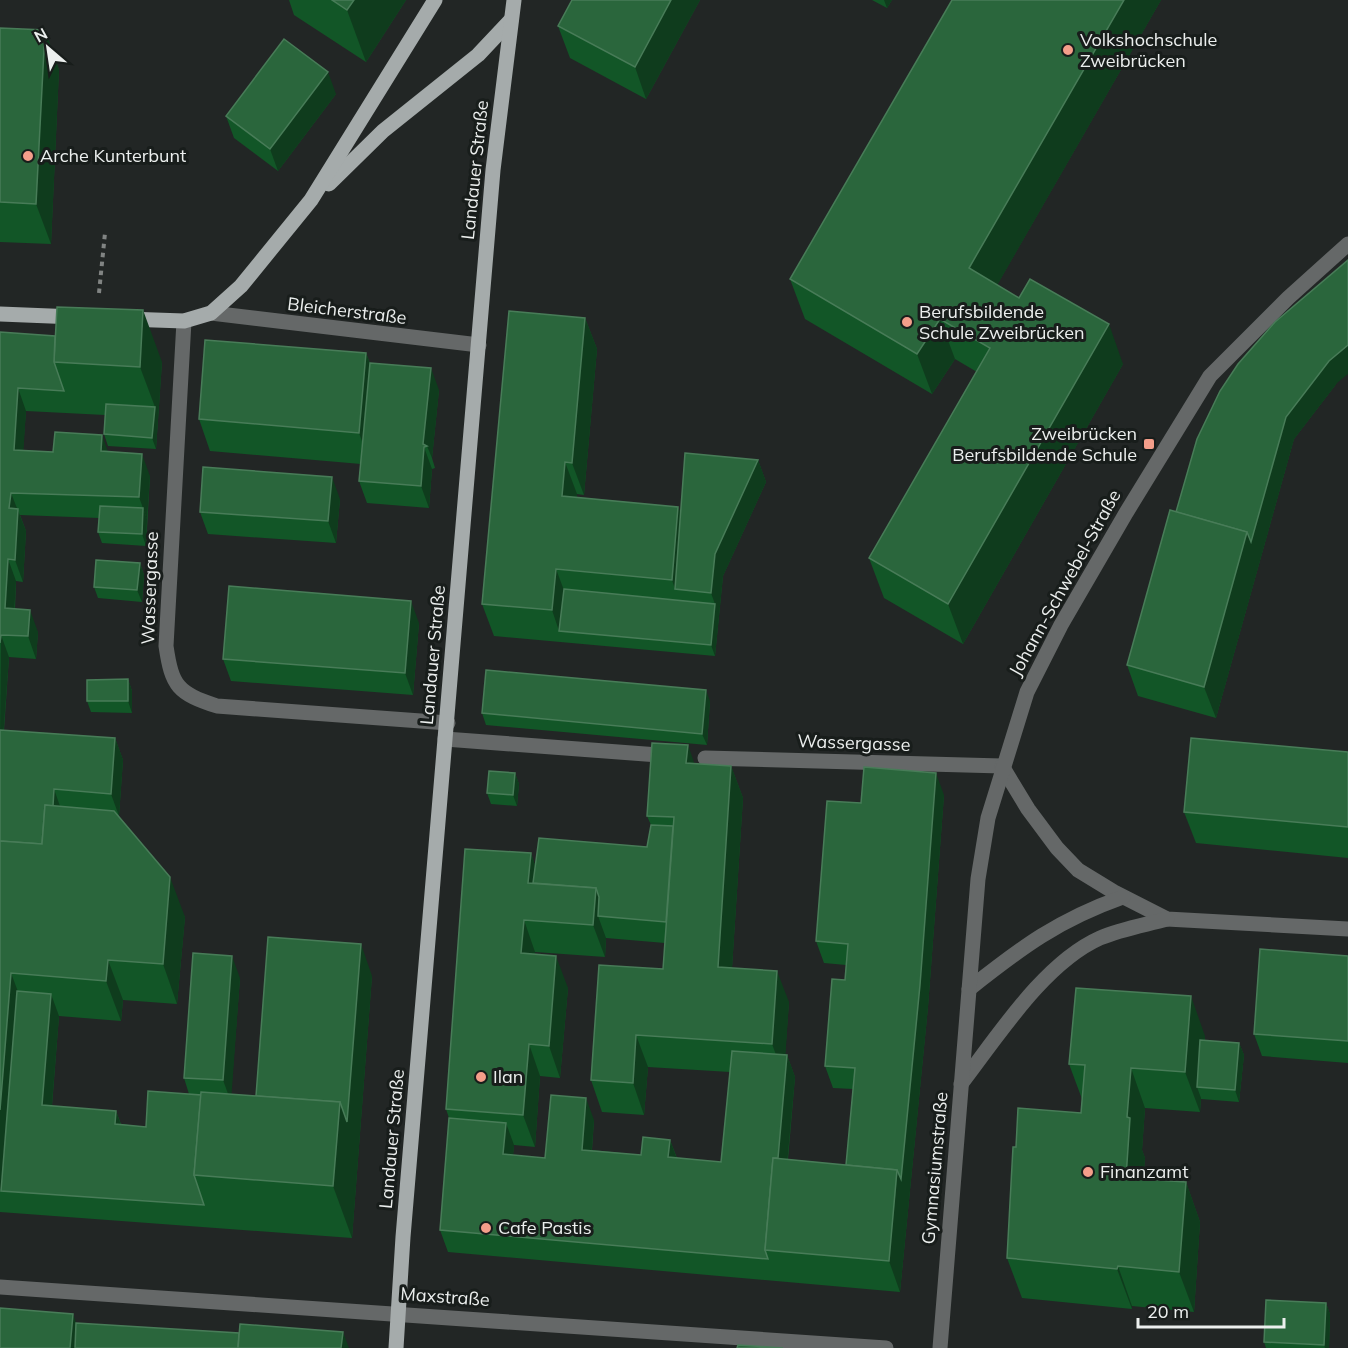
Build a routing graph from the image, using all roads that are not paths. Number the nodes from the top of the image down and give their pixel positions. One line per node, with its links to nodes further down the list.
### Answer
1 (435, 0): 4 (main road)
2 (513, 0): 3 (main road, Landauer Straße)
3 (511, 20): 4 (main road); 9 (main road, Landauer Straße)
4 (311, 200): 6 (main road)
5 (1348, 244): 12 (street, Johann-Schwebel-Straße)
6 (211, 313): 8 (main road); 9 (street, Bleicherstraße)
7 (0, 314): 8 (main road)
8 (184, 321): 10 (street, Wassergasse)
9 (478, 345): 10 (main road, Landauer Straße)
10 (448, 723): 11 (main road, Landauer Straße)
11 (445, 739): 12 (street, Wassergasse); 19 (main road, Landauer Straße)
12 (1002, 766): 13 (street); 16 (street, Johann-Schwebel-Straße)
13 (1123, 897): 14 (street); 16 (street)
14 (1167, 919): 15 (street); 17 (street, Gymnasiumstraße)
15 (1348, 929)
16 (969, 989): 17 (street, Johann-Schwebel-Straße)
17 (960, 1085): 22 (street, Gymnasiumstraße)
18 (0, 1287): 19 (street, Maxstraße)
19 (398, 1313): 20 (main road, Landauer Straße); 21 (street, Maxstraße)
20 (396, 1348)
21 (886, 1348)
22 (940, 1348)

